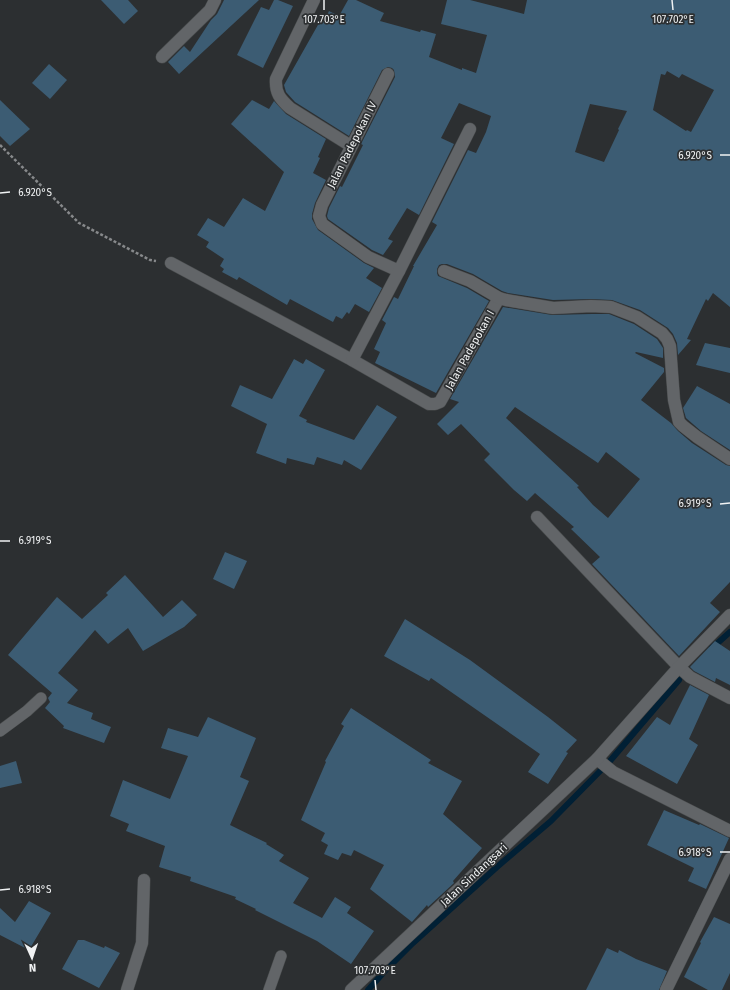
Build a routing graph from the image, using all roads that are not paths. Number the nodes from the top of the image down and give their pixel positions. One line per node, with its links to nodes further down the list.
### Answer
1 (215, 0): 3 (street)
2 (314, 0): 6 (street)
3 (162, 57)
4 (388, 74): 6 (street, Jalan Padepokan IV)
5 (470, 129): 8 (street)
6 (351, 146): 8 (street, Jalan Padepokan IV)
7 (171, 263): 11 (street)
8 (399, 271): 11 (street)
9 (444, 271): 10 (street)
10 (499, 298): 11 (street, Jalan Padepokan I); 12 (street)
11 (352, 360)
12 (730, 459)
13 (537, 517): 15 (street)
14 (730, 616): 15 (street, Jalan Sindangsari)
15 (679, 667): 17 (street); 19 (street, Jalan Sindangsari)
16 (41, 698): 18 (lane)
17 (730, 698)
18 (0, 731)
19 (602, 764): 20 (street); 26 (street, Jalan Sindangsari)
20 (730, 831)
21 (730, 860): 27 (street)
22 (144, 880): 24 (street)
23 (281, 956): 25 (lane)
24 (127, 990)
25 (269, 990)
26 (351, 990)
27 (666, 990)

